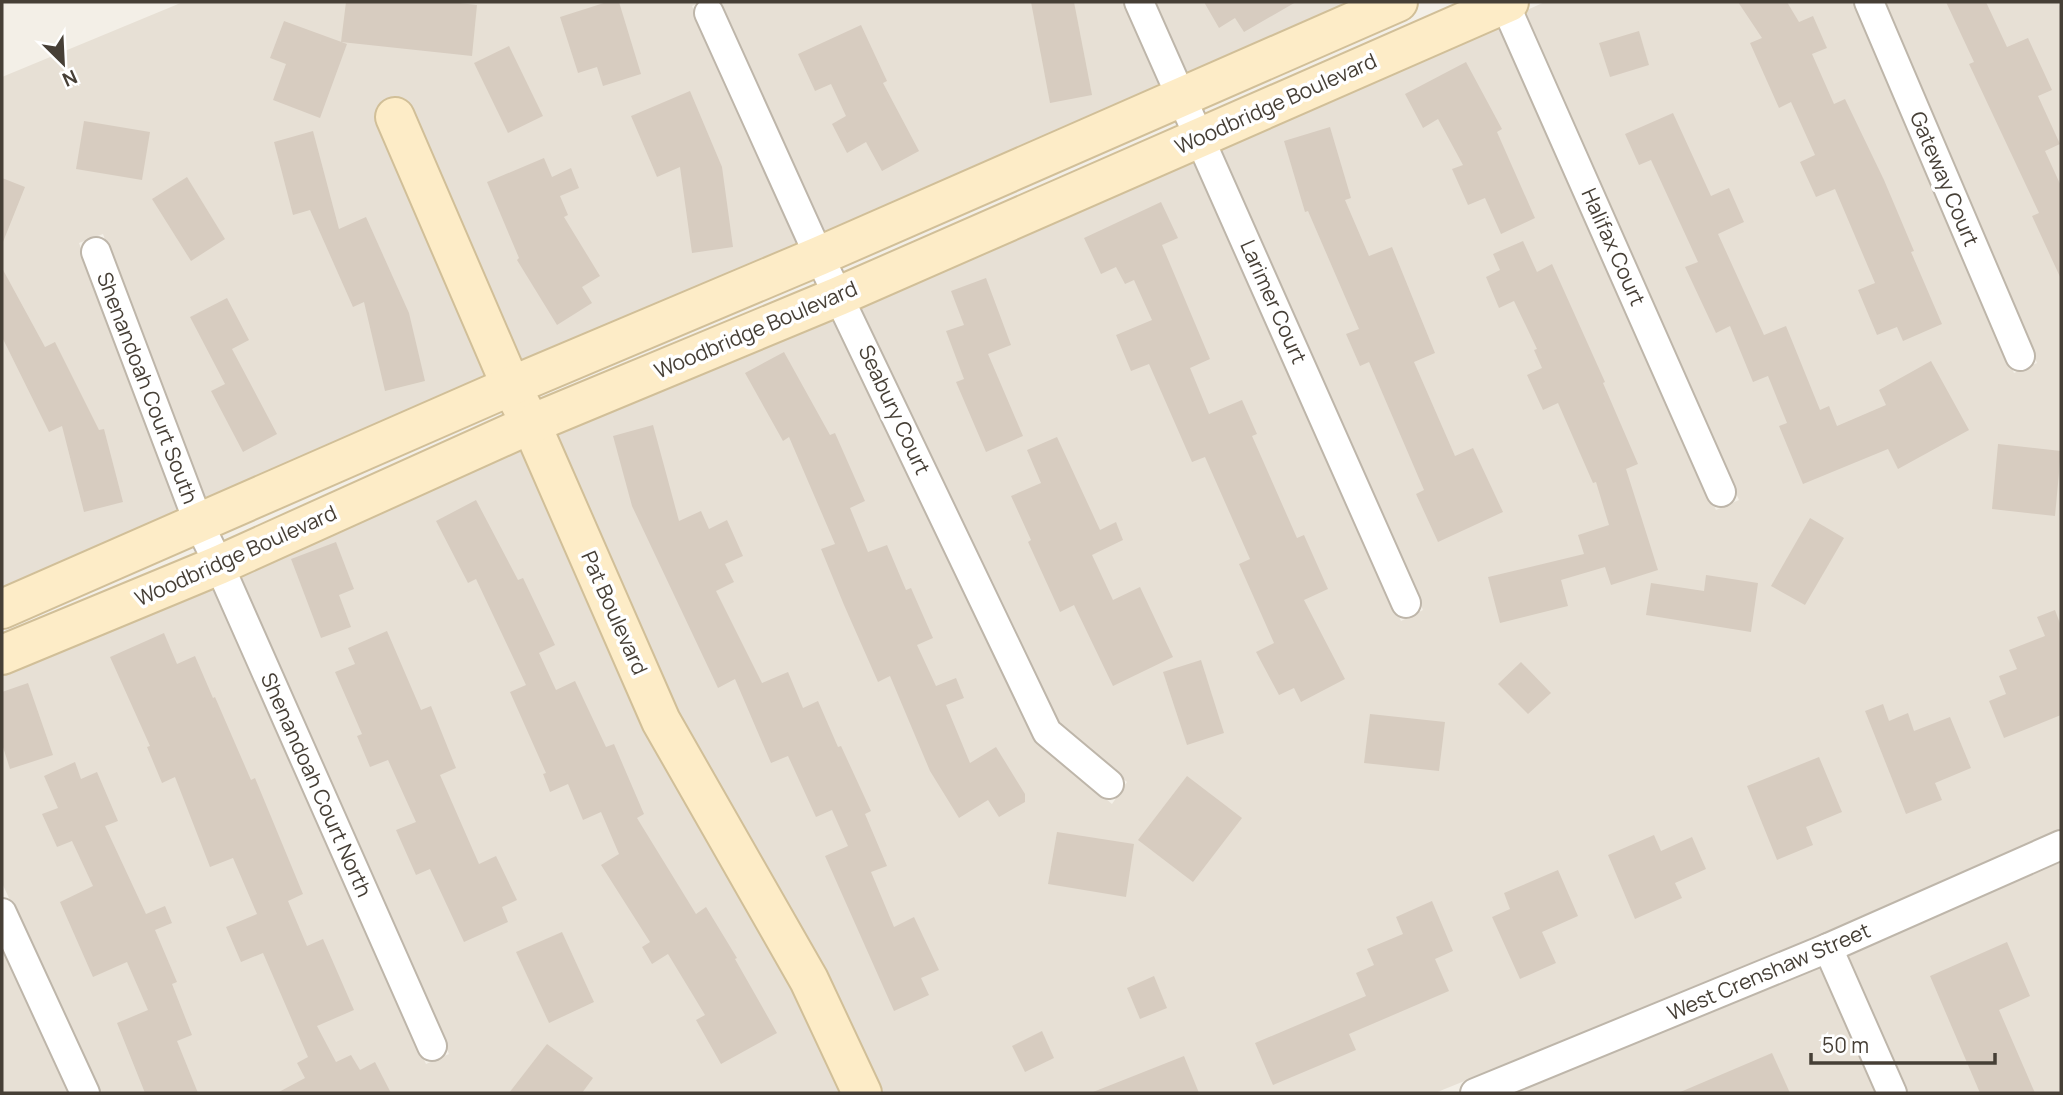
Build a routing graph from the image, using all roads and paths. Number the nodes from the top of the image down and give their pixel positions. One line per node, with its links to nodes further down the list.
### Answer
1 (1139, 2): 6 (street, Larimer Court)
2 (1398, 2): 6 (street, Woodbridge Boulevard)
3 (1506, 2): 8 (street, Woodbridge Boulevard); 15 (street, Halifax Court)
4 (1869, 2): 12 (street, Gateway Court)
5 (709, 13): 10 (street, Seabury Court)
6 (1181, 97): 8 (street, Larimer Court); 10 (street, Woodbridge Boulevard)
7 (396, 117): 13 (street, Pat Boulevard)
8 (1200, 137): 11 (street, Woodbridge Boulevard); 18 (street, Larimer Court)
9 (96, 252): 16 (street, Shenandoah Court South)
10 (819, 256): 11 (street, Seabury Court); 13 (street, Woodbridge Boulevard)
11 (839, 296): 14 (street, Woodbridge Boulevard); 21 (street, Seabury Court)
12 (2020, 356)
13 (511, 386): 14 (street, Pat Boulevard); 16 (street, Woodbridge Boulevard)
14 (531, 424): 17 (street, Woodbridge Boulevard); 27 (street, Pat Boulevard)
15 (1721, 492)
16 (198, 524): 17 (street, Shenandoah Court North); 19 (street, Woodbridge Boulevard)
17 (219, 565): 20 (street, Woodbridge Boulevard); 25 (street, Shenandoah Court North)
18 (1406, 603)
19 (2, 609)
20 (2, 655)
21 (1109, 784)
22 (2061, 845): 24 (street, West Crenshaw Street)
23 (2, 913): 26 (street)
24 (1828, 948): 28 (street, West Crenshaw Street); 29 (street)
25 (432, 1046)
26 (85, 1093)
27 (862, 1093)
28 (1475, 1093)
29 (1892, 1093)

